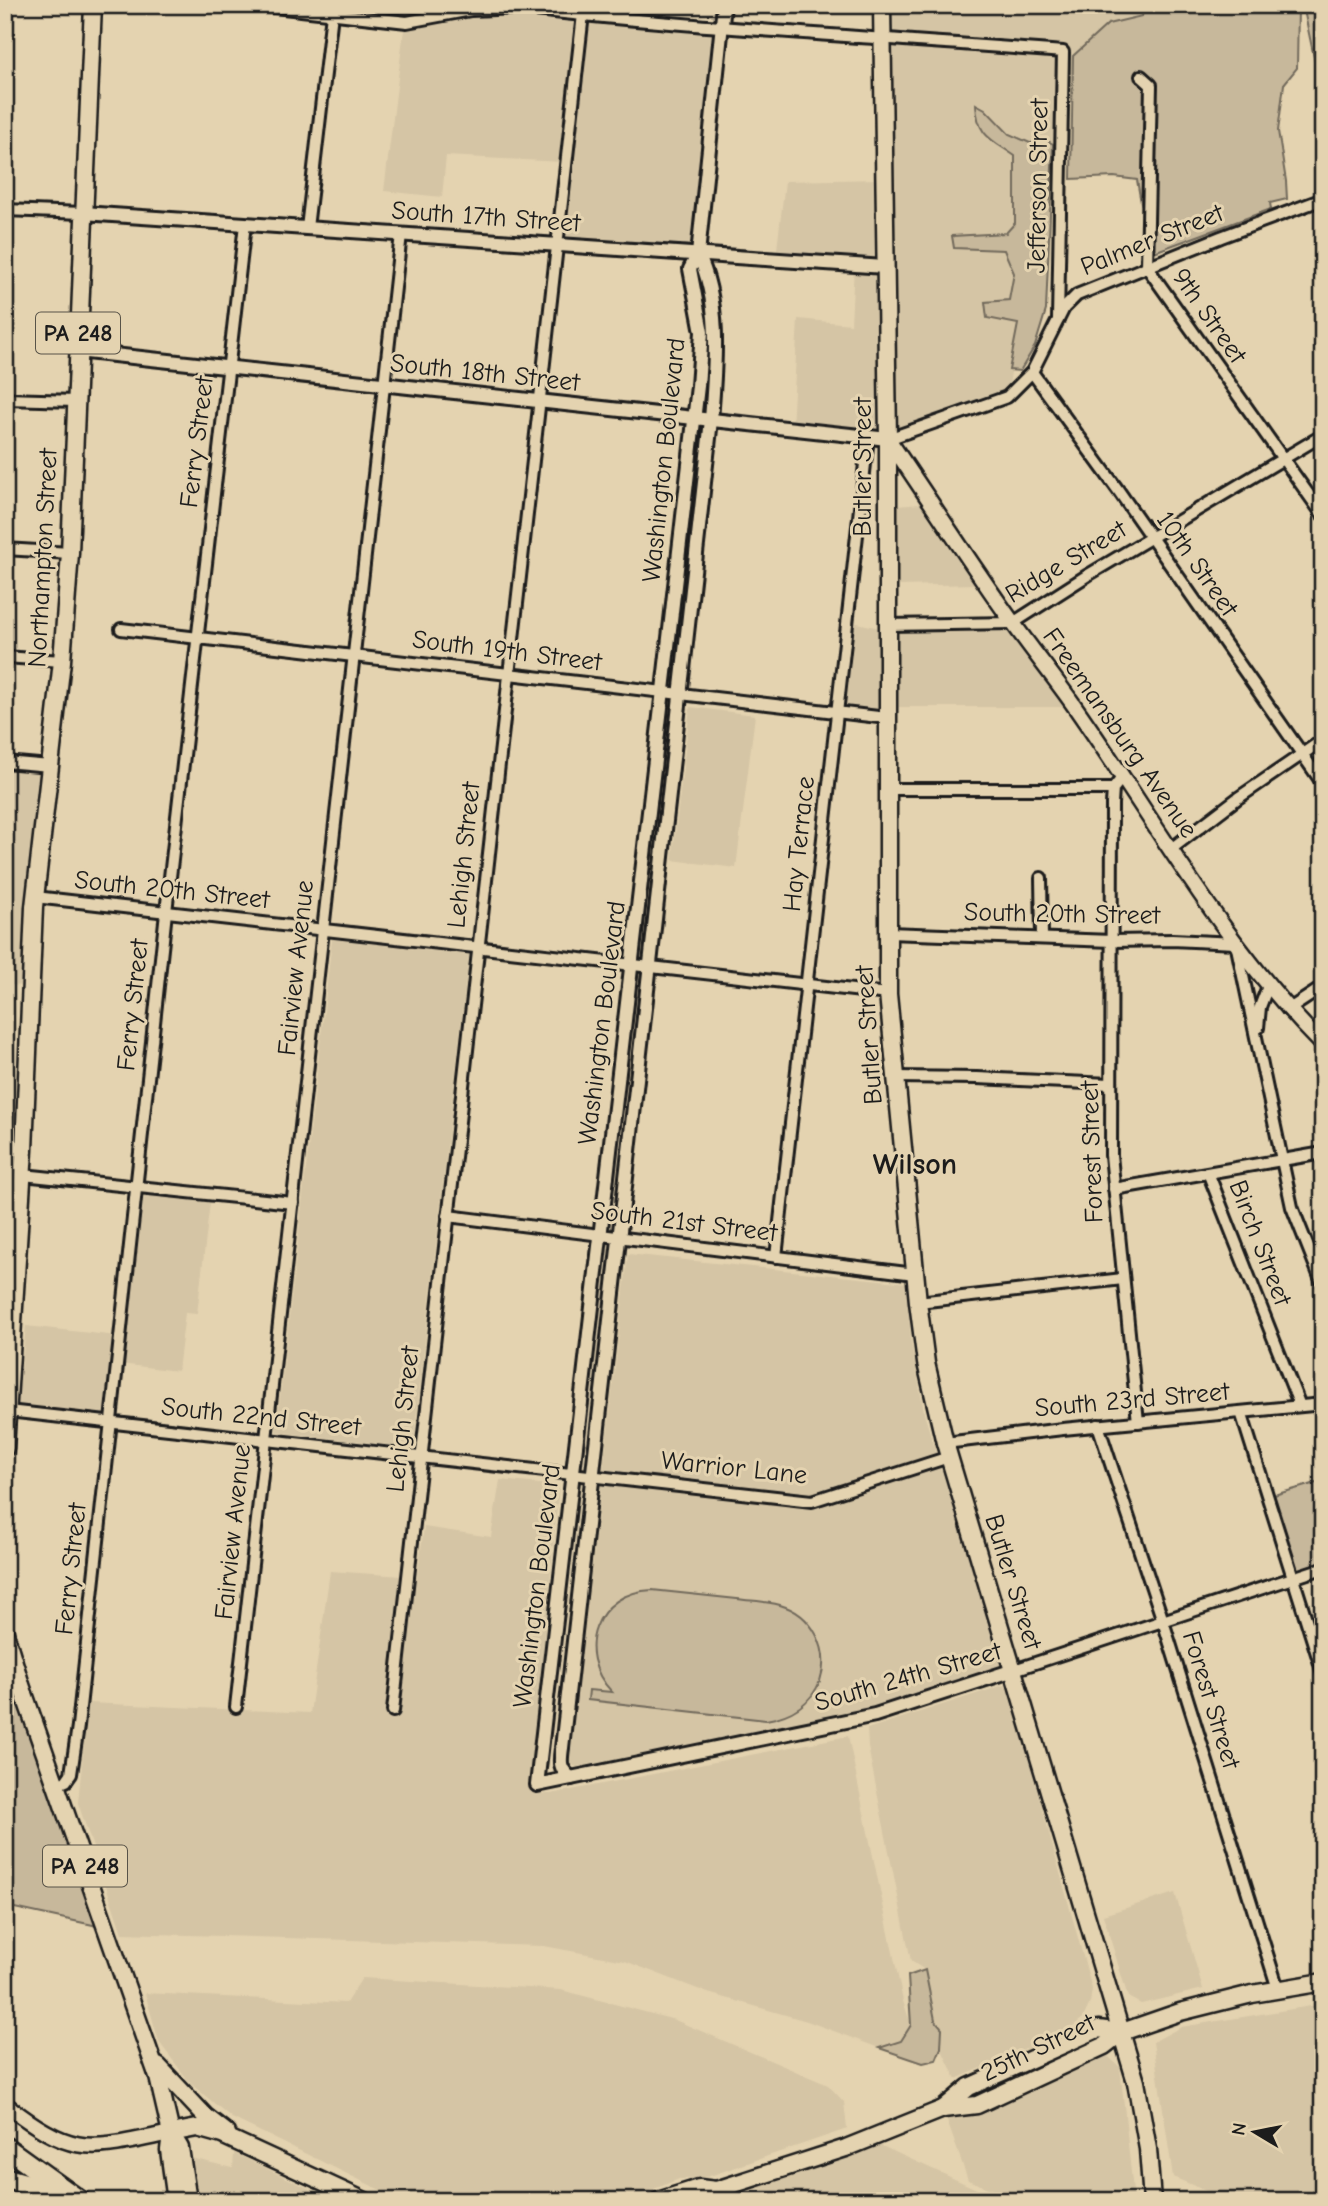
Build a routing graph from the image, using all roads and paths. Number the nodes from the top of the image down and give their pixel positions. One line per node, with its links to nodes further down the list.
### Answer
1 (93, 5): 12 (main road, Northampton Street / PA 248)
2 (257, 5): 5 (street)
3 (723, 5): 7 (street)
4 (882, 5): 8 (main road, Butler Street)
5 (332, 10): 6 (street); 14 (street)
6 (583, 10): 7 (street); 16 (street, Lehigh Street)
7 (721, 27): 8 (street); 17 (street)
8 (881, 40): 18 (main road, Butler Street); 20 (street, Jefferson Street)
9 (1141, 76): 19 (street, 9th Street)
10 (1323, 199): 19 (street, Palmer Street)
11 (5, 210): 12 (street)
12 (83, 213): 13 (street, South 17th Street); 21 (main road, Northampton Street / PA 248)
13 (245, 224): 14 (street, South 17th Street); 22 (street, Ferry Street)
14 (307, 228): 15 (street, South 17th Street)
15 (401, 234): 16 (street, South 17th Street); 24 (street, Fairview Avenue)
16 (557, 245): 17 (street, South 17th Street); 27 (street, Lehigh Street)
17 (698, 254): 18 (street, South 17th Street); 28 (street, Washington Boulevard); 29 (street, Washington Boulevard)
18 (885, 267): 32 (main road, Butler Street)
19 (1147, 267): 20 (street, Palmer Street); 33 (street, 9th Street)
20 (1058, 320): 23 (street, Palmer Street)
21 (77, 351): 22 (street, South 18th Street); 26 (main road, Northampton Street / PA 248)
22 (228, 368): 24 (street, South 18th Street); 41 (street, Ferry Street)
23 (1032, 372): 32 (street, Palmer Street); 35 (street, 10th Street)
24 (384, 384): 27 (street, South 18th Street); 42 (street, Fairview Avenue)
25 (5, 399): 26 (street)
26 (76, 401): 37 (main road, Northampton Street / PA 248)
27 (538, 401): 28 (street, South 18th Street); 45 (street, Lehigh Street)
28 (694, 418): 29 (street, South 18th Street); 46 (street, Washington Boulevard)
29 (711, 420): 31 (street, South 18th Street); 47 (street, Washington Boulevard)
30 (1323, 435): 33 (street, Ridge Street)
31 (868, 437): 32 (street, South 18th Street); 48 (street, Hay Terrace)
32 (888, 439): 38 (main road, Freemansburg Avenue); 39 (main road, Butler Street)
33 (1282, 459): 34 (street, 9th Street); 35 (street, Ridge Street)
34 (1323, 515)
35 (1151, 538): 38 (street, Ridge Street); 51 (street, 10th Street)
36 (5, 549): 37 (street)
37 (70, 553): 44 (main road, Northampton Street / PA 248)
38 (1013, 623): 39 (street, Ridge Street); 54 (main road, Freemansburg Avenue)
39 (887, 625): 49 (main road, Butler Street)
40 (121, 629): 41 (street, South 19th Street)
41 (197, 638): 42 (street, South 19th Street); 60 (street, Ferry Street)
42 (354, 656): 45 (street, South 19th Street); 61 (street, Fairview Avenue)
43 (5, 657): 44 (street)
44 (62, 661): 53 (main road, Northampton Street / PA 248)
45 (508, 674): 46 (street, South 19th Street); 66 (street, Lehigh Street)
46 (662, 692): 47 (street, South 19th Street); 67 (street, Washington Boulevard)
47 (681, 694): 48 (street, South 19th Street); 68 (street, Washington Boulevard)
48 (837, 712): 49 (street, South 19th Street); 69 (street, Hay Terrace)
49 (887, 718): 56 (main road, Butler Street)
50 (1323, 740): 51 (street)
51 (1302, 755): 55 (street, 10th Street); 57 (street)
52 (5, 762): 53 (street)
53 (50, 766): 59 (main road, Northampton Street / PA 248)
54 (1117, 784): 56 (street); 57 (main road, Freemansburg Avenue); 64 (street, Forest Street)
55 (1323, 784)
56 (887, 789): 62 (main road, Butler Street)
57 (1171, 849): 65 (main road, Freemansburg Avenue)
58 (1041, 878): 63 (street)
59 (35, 897): 60 (street, South 20th Street); 79 (main road, Northampton Street / PA 248)
60 (166, 912): 61 (street, South 20th Street); 84 (street, Ferry Street)
61 (323, 930): 66 (street, South 20th Street); 86 (street, Fairview Avenue)
62 (888, 933): 63 (street, South 20th Street); 72 (main road, Butler Street)
63 (1042, 937): 64 (street, South 20th Street)
64 (1113, 941): 65 (street, South 20th Street); 77 (street, Forest Street)
65 (1236, 943): 70 (main road, Freemansburg Avenue); 74 (street)
66 (477, 947): 67 (street, South 20th Street); 87 (street, Lehigh Street)
67 (631, 965): 68 (street, South 20th Street); 88 (street, Washington Boulevard)
68 (650, 967): 69 (street, South 20th Street); 89 (street, Washington Boulevard)
69 (806, 985): 72 (street, South 20th Street); 90 (street, Hay Terrace)
70 (1268, 986): 73 (main road, Freemansburg Avenue); 74 (street)
71 (1323, 987): 73 (street)
72 (888, 994): 76 (main road, Butler Street)
73 (1287, 1010): 75 (main road, Freemansburg Avenue)
74 (1258, 1041): 81 (street)
75 (1323, 1045)
76 (895, 1077): 77 (street); 91 (main road, Butler Street)
77 (1111, 1084): 85 (street, Forest Street)
78 (5, 1148): 79 (street)
79 (24, 1150): 82 (main road, Northampton Street / PA 248)
80 (1323, 1153): 81 (street)
81 (1282, 1160): 83 (street); 93 (street)
82 (23, 1175): 84 (street); 97 (main road, Northampton Street / PA 248)
83 (1209, 1175): 85 (street); 96 (street, Birch Street)
84 (137, 1186): 86 (street); 100 (street, Ferry Street)
85 (1114, 1189): 92 (street, Forest Street)
86 (293, 1203): 102 (street, Fairview Avenue)
87 (448, 1216): 88 (street, South 21st Street); 105 (street, Lehigh Street)
88 (600, 1235): 89 (street, South 21st Street); 106 (street, Washington Boulevard)
89 (619, 1237): 90 (street, South 21st Street); 107 (street, Washington Boulevard)
90 (776, 1257): 91 (street, South 21st Street)
91 (915, 1274): 94 (main road, Butler Street)
92 (1124, 1279): 94 (street); 99 (street, Forest Street)
93 (1323, 1285)
94 (918, 1302): 104 (main road, Butler Street)
95 (1323, 1404): 96 (street, South 23rd Street)
96 (1300, 1406): 98 (street, South 23rd Street)
97 (8, 1411): 100 (street, South 22nd Street); 103 (main road, Northampton Street / PA 248)
98 (1241, 1412): 99 (street, South 23rd Street); 109 (street)
99 (1138, 1422): 101 (street, South 23rd Street)
100 (110, 1423): 102 (street, South 22nd Street); 117 (street, Ferry Street)
101 (1098, 1425): 104 (street, South 23rd Street); 110 (street, Forest Street)
102 (266, 1440): 105 (street, South 22nd Street); 114 (street, Fairview Avenue)
103 (5, 1448)
104 (947, 1450): 107 (street, Warrior Lane); 112 (main road, Butler Street)
105 (421, 1457): 106 (street, South 22nd Street); 115 (street, Lehigh Street)
106 (573, 1474): 107 (street, South 22nd Street); 118 (street, Washington Boulevard)
107 (592, 1477): 116 (street, Washington Boulevard)
108 (1323, 1567): 109 (street, South 24th Street)
109 (1293, 1578): 110 (street, South 24th Street); 113 (street)
110 (1163, 1621): 112 (street, South 24th Street); 120 (street, Forest Street)
111 (5, 1633): 117 (main road, PA 248)
112 (1014, 1670): 116 (street, South 24th Street); 121 (main road, Butler Street)
113 (1323, 1673)
114 (236, 1707)
115 (393, 1711)
116 (571, 1778): 118 (street, South 24th Street)
117 (57, 1785): 122 (main road, PA 248)
118 (537, 1785)
119 (1323, 1982): 120 (main road, 25th Street)
120 (1278, 1989): 121 (main road, 25th Street)
121 (1122, 2032): 129 (main road, 25th Street); 137 (main road, Butler Street)
122 (153, 2061): 124 (main road, PA 248); 125 (main road)
123 (5, 2104): 124 (main road)
124 (171, 2133): 125 (main road); 132 (main road, PA 248); 133 (main road, PA 248)
125 (234, 2139): 134 (main road)
126 (5, 2147): 131 (highway)
127 (5, 2161): 130 (highway)
128 (5, 2178): 130 (highway)
129 (716, 2190): 135 (main road, 25th Street); 136 (main road, 25th Street)
130 (52, 2195)
131 (80, 2201)
132 (176, 2201)
133 (188, 2201)
134 (365, 2201)
135 (659, 2201)
136 (700, 2201)
137 (1152, 2201)

